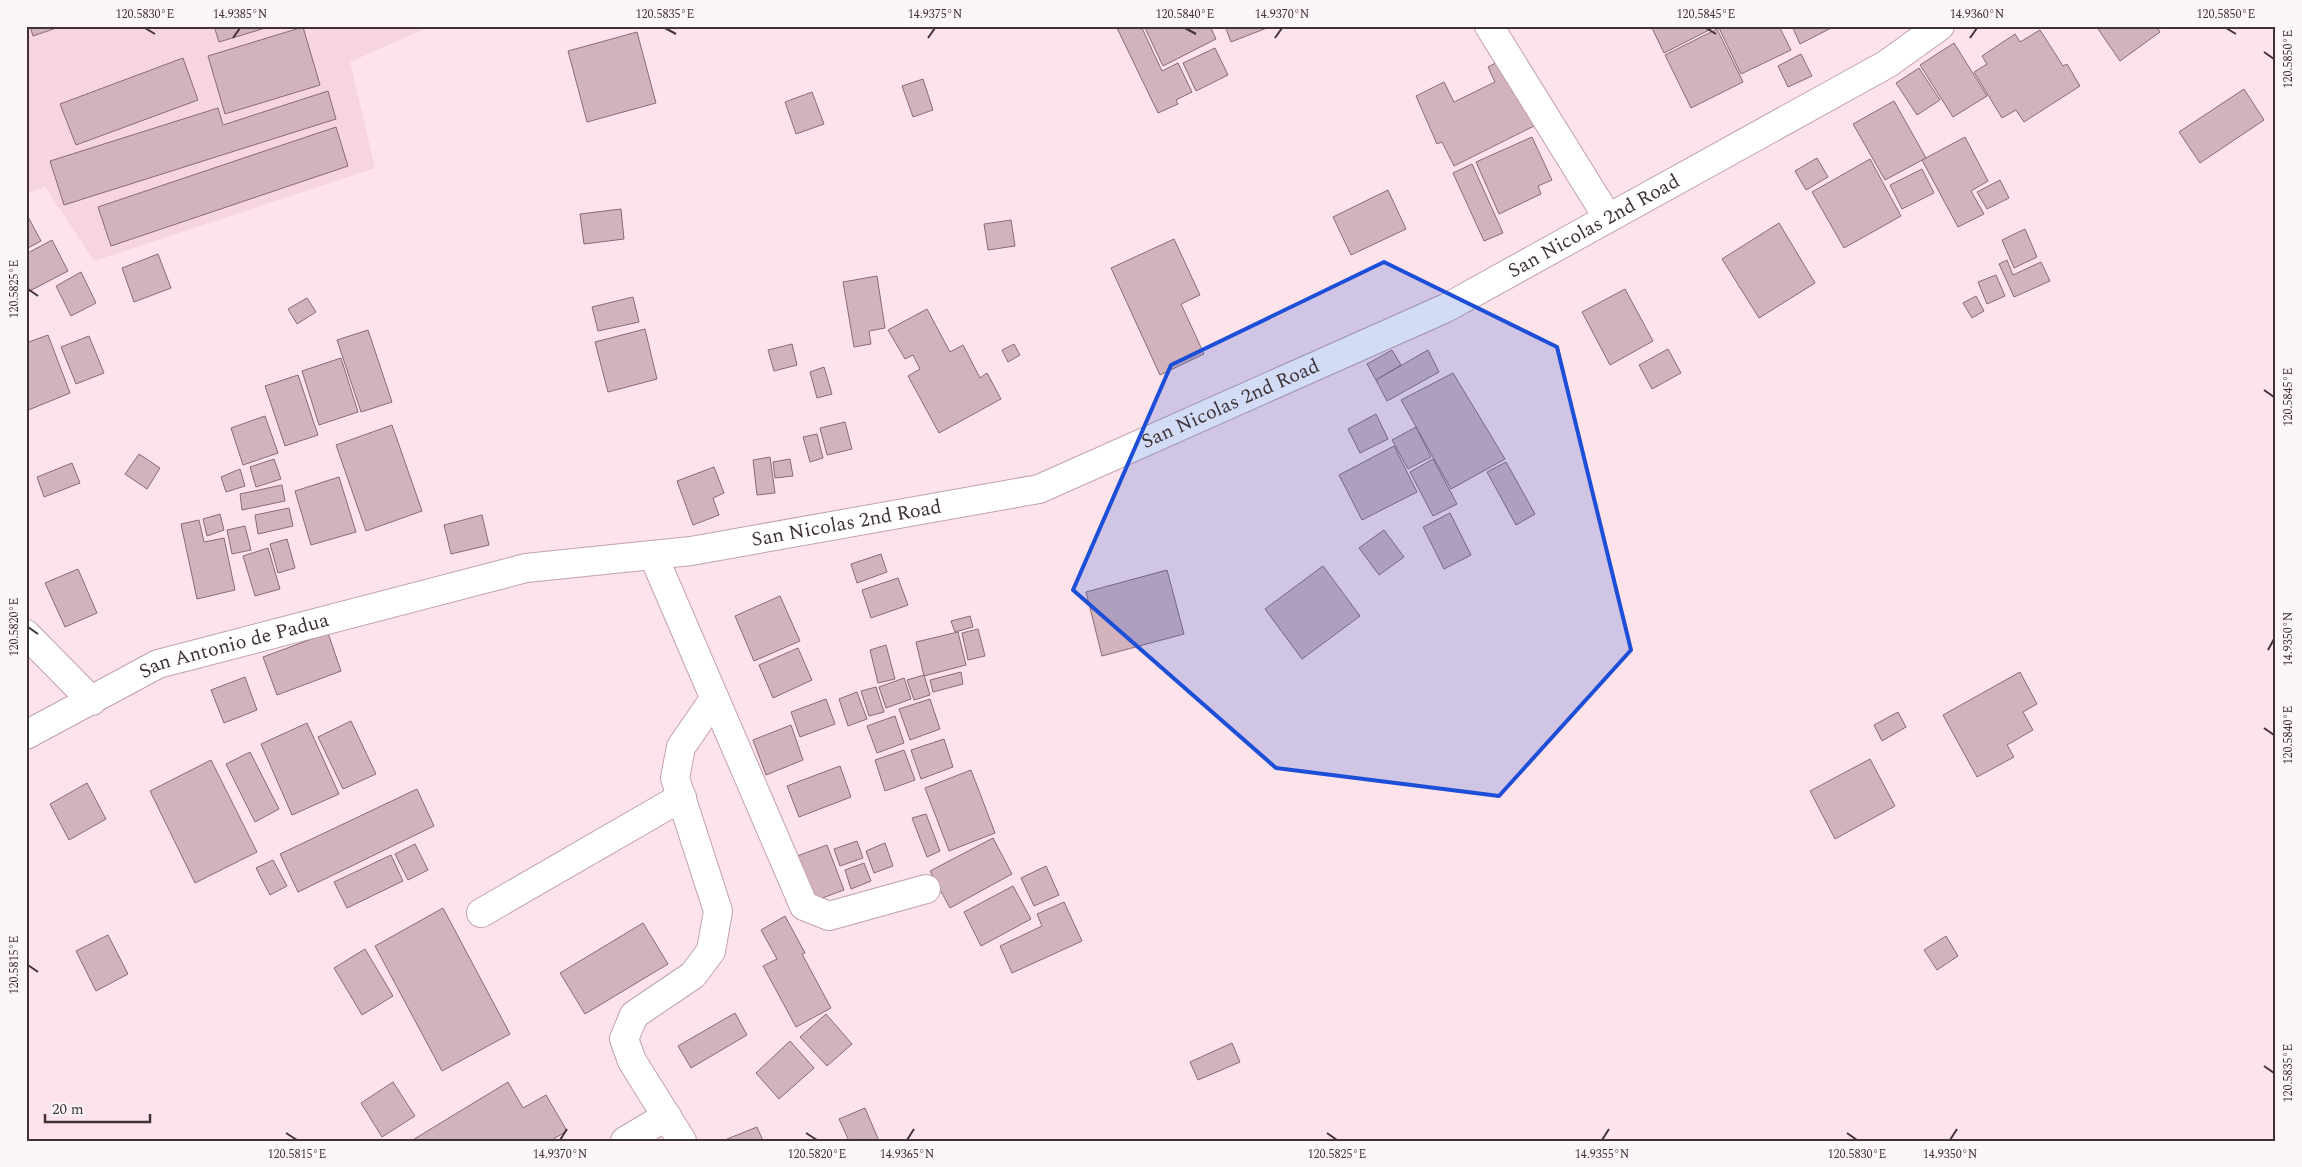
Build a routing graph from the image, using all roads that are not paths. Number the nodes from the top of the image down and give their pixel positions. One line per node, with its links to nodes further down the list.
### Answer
1 (1489, 26): 3 (street)
2 (1940, 26): 3 (street, San Nicolas 2nd Road)
3 (1608, 218): 4 (street, San Nicolas 2nd Road)
4 (653, 555): 5 (street, San Nicolas 2nd Road); 7 (street)
5 (452, 588): 8 (street, San Antonio de Padua)
6 (26, 634): 8 (street)
7 (714, 699): 10 (street); 11 (street)
8 (92, 701): 9 (street, San Antonio de Padua)
9 (26, 734)
10 (682, 796): 12 (street); 13 (street)
11 (926, 889)
12 (481, 913)
13 (667, 1116): 14 (street); 15 (street)
14 (626, 1141)
15 (682, 1141)

